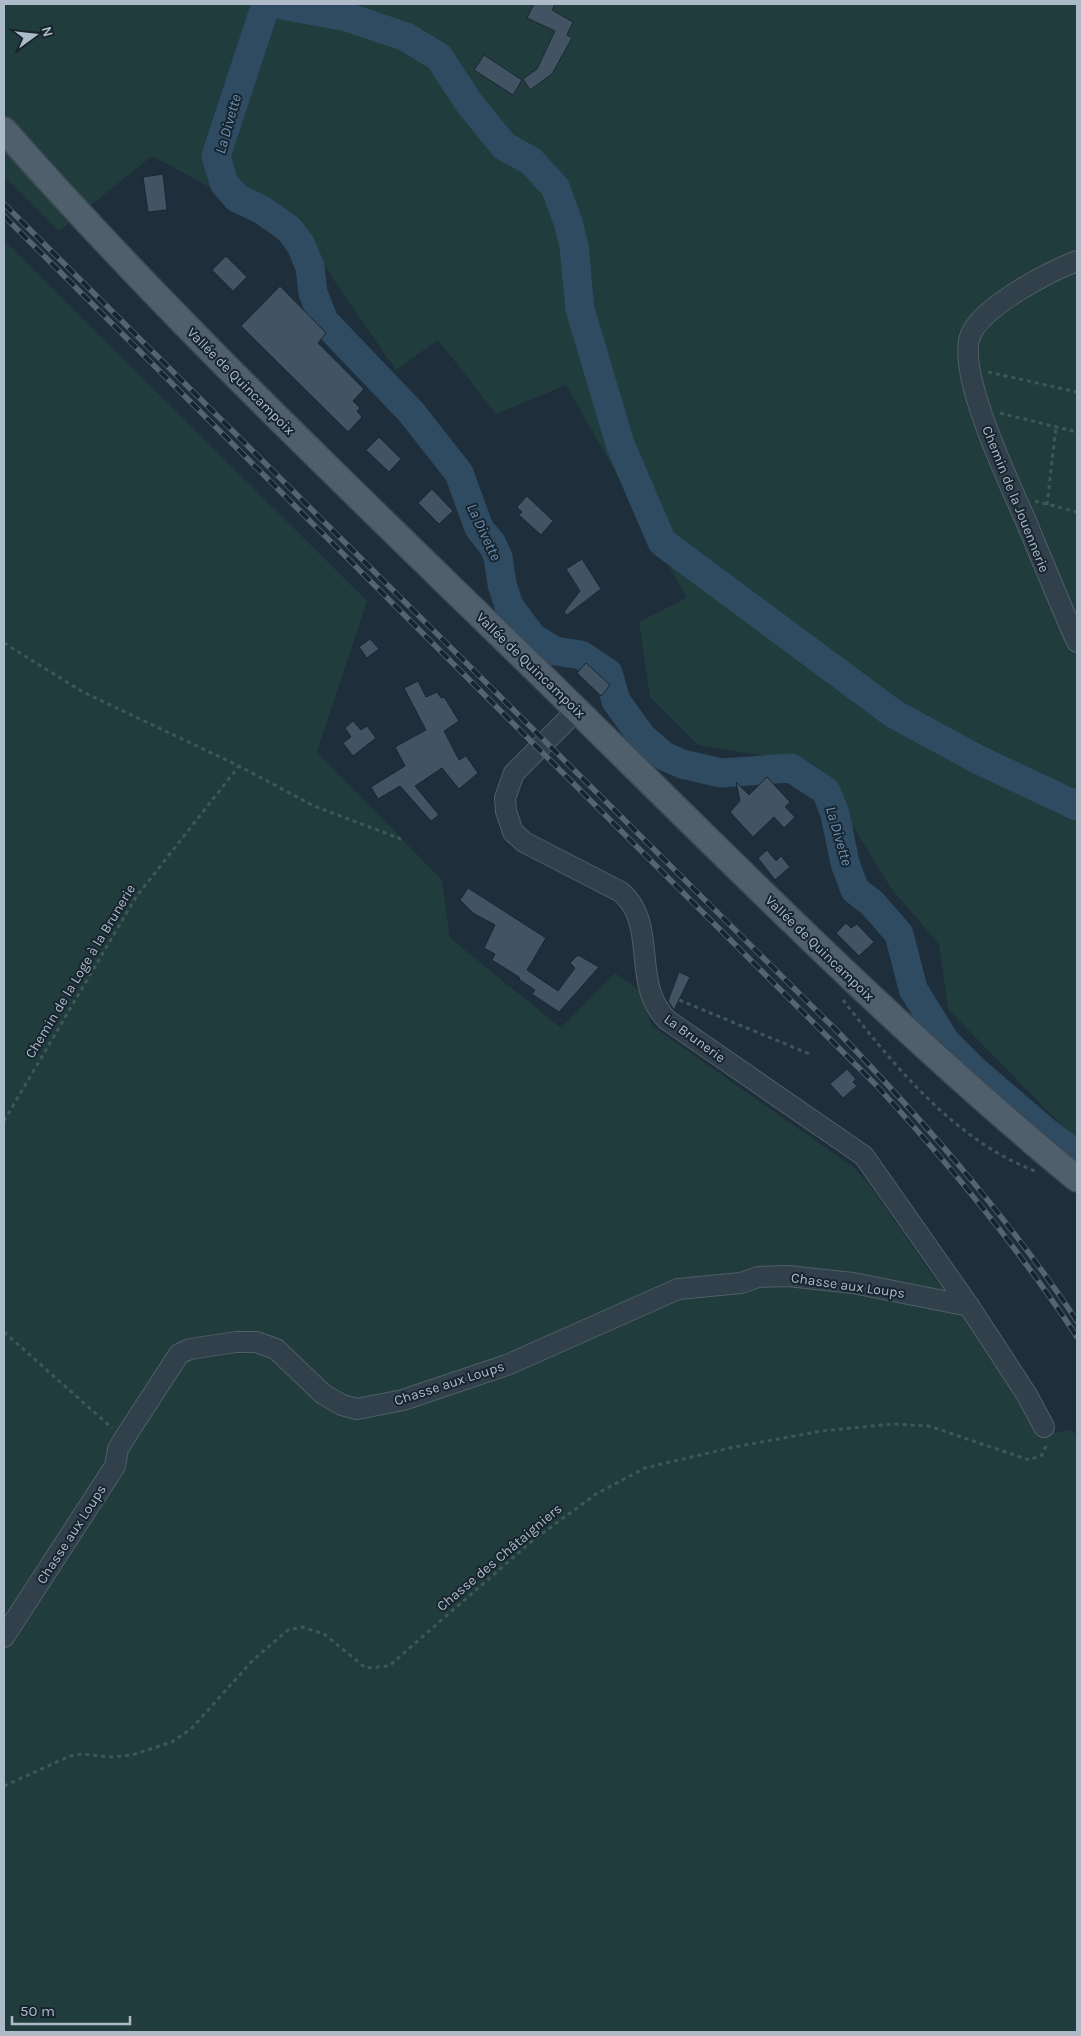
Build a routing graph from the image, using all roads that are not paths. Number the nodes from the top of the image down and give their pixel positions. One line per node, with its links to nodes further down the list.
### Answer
1 (4, 130): 4 (main road, Vallée de Quincampoix)
2 (1077, 260): 3 (street, Chemin de la Jouennerie)
3 (1077, 642)
4 (577, 710): 5 (main road, Vallée de Quincampoix); 6 (street, La Brunerie)
5 (1077, 1179)
6 (970, 1306): 7 (street, La Brunerie); 8 (street, Chasse aux Loups)
7 (1044, 1426)
8 (4, 1637)

